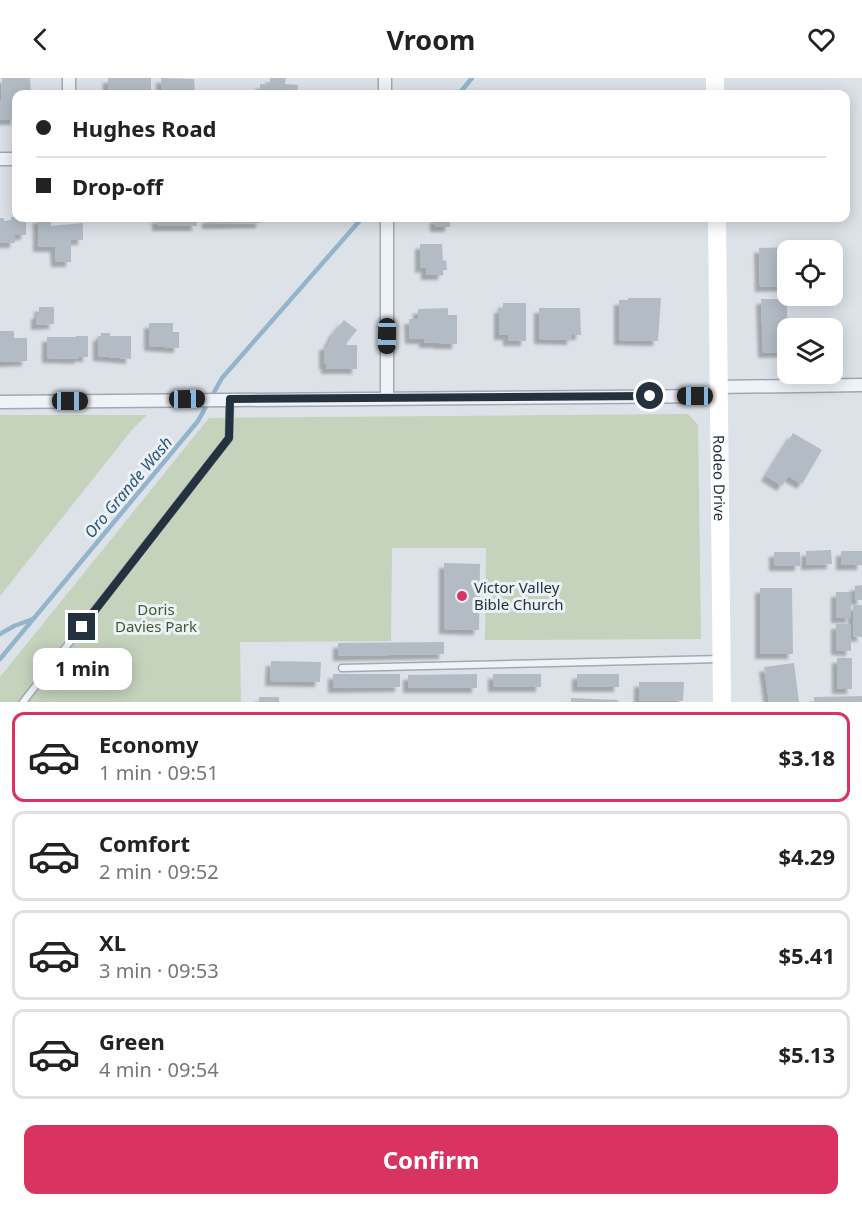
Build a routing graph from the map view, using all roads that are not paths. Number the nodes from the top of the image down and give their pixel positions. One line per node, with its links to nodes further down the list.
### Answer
1 (387, 222): 5 (street)
2 (717, 222): 4 (street, Rodeo Drive)
3 (862, 385): 4 (street)
4 (718, 391): 5 (street); 8 (street, Rodeo Drive)
5 (387, 398): 6 (street)
6 (230, 399): 7 (street); 10 (lane)
7 (0, 402)
8 (722, 659): 9 (lane); 11 (street, Rodeo Drive)
9 (342, 668)
10 (23, 702)
11 (722, 702)

